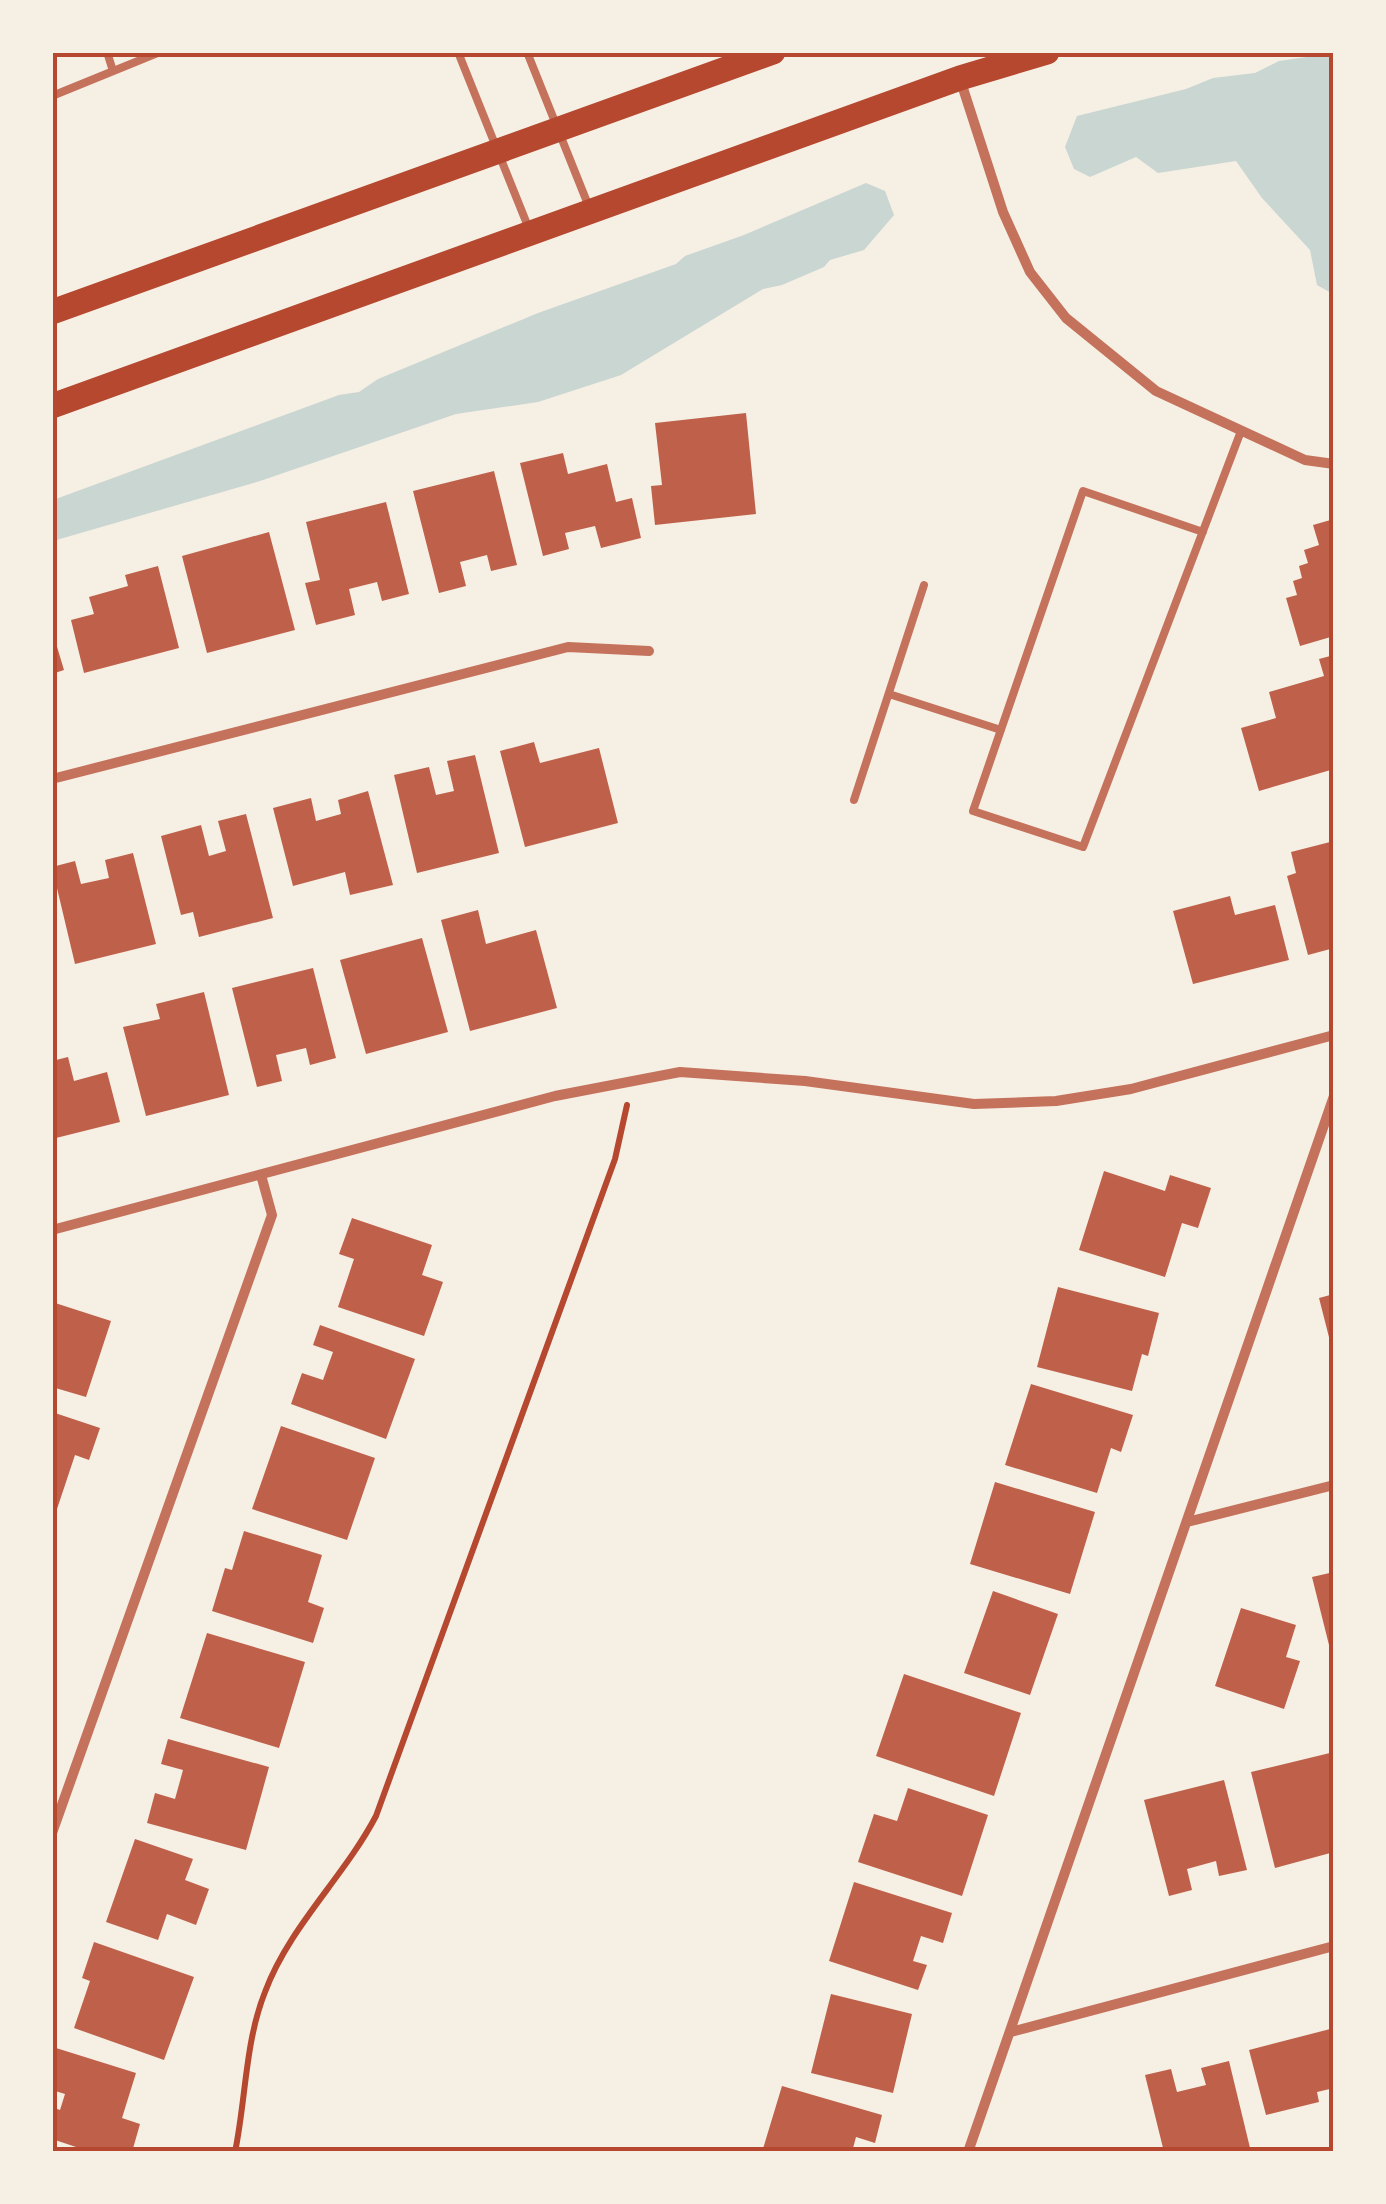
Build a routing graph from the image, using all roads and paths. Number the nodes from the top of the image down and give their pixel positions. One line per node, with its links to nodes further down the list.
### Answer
1 (107, 52): 7 (lane)
2 (160, 52): 7 (lane)
3 (458, 52): 11 (lane)
4 (527, 52): 10 (lane)
5 (774, 52): 10 (main road)
6 (1047, 52): 8 (main road)
7 (113, 72): 9 (lane)
8 (960, 78): 12 (main road); 16 (street)
9 (52, 96)
10 (558, 130): 11 (main road); 12 (lane)
11 (499, 151): 13 (lane); 14 (main road)
12 (591, 212): 13 (main road)
13 (531, 233): 15 (main road)
14 (52, 312)
15 (52, 406)
16 (1242, 431): 17 (street); 18 (lane)
17 (1334, 464)
18 (1203, 532): 22 (lane); 22 (lane)
19 (924, 585): 21 (lane)
20 (648, 651): 23 (street)
21 (888, 694): 22 (lane); 24 (lane)
22 (1001, 730)
23 (52, 779)
24 (854, 800)
25 (1332, 1036): 26 (street); 27 (street)
26 (1334, 1050)
27 (632, 1080): 29 (street); 36 (path)
28 (1334, 1096): 32 (street)
29 (261, 1175): 30 (street); 33 (street)
30 (52, 1230)
31 (1334, 1485): 32 (street)
32 (1188, 1522): 35 (street)
33 (52, 1832)
34 (1334, 1946): 35 (street)
35 (1011, 2032): 37 (street)
36 (235, 2152)
37 (968, 2152)

